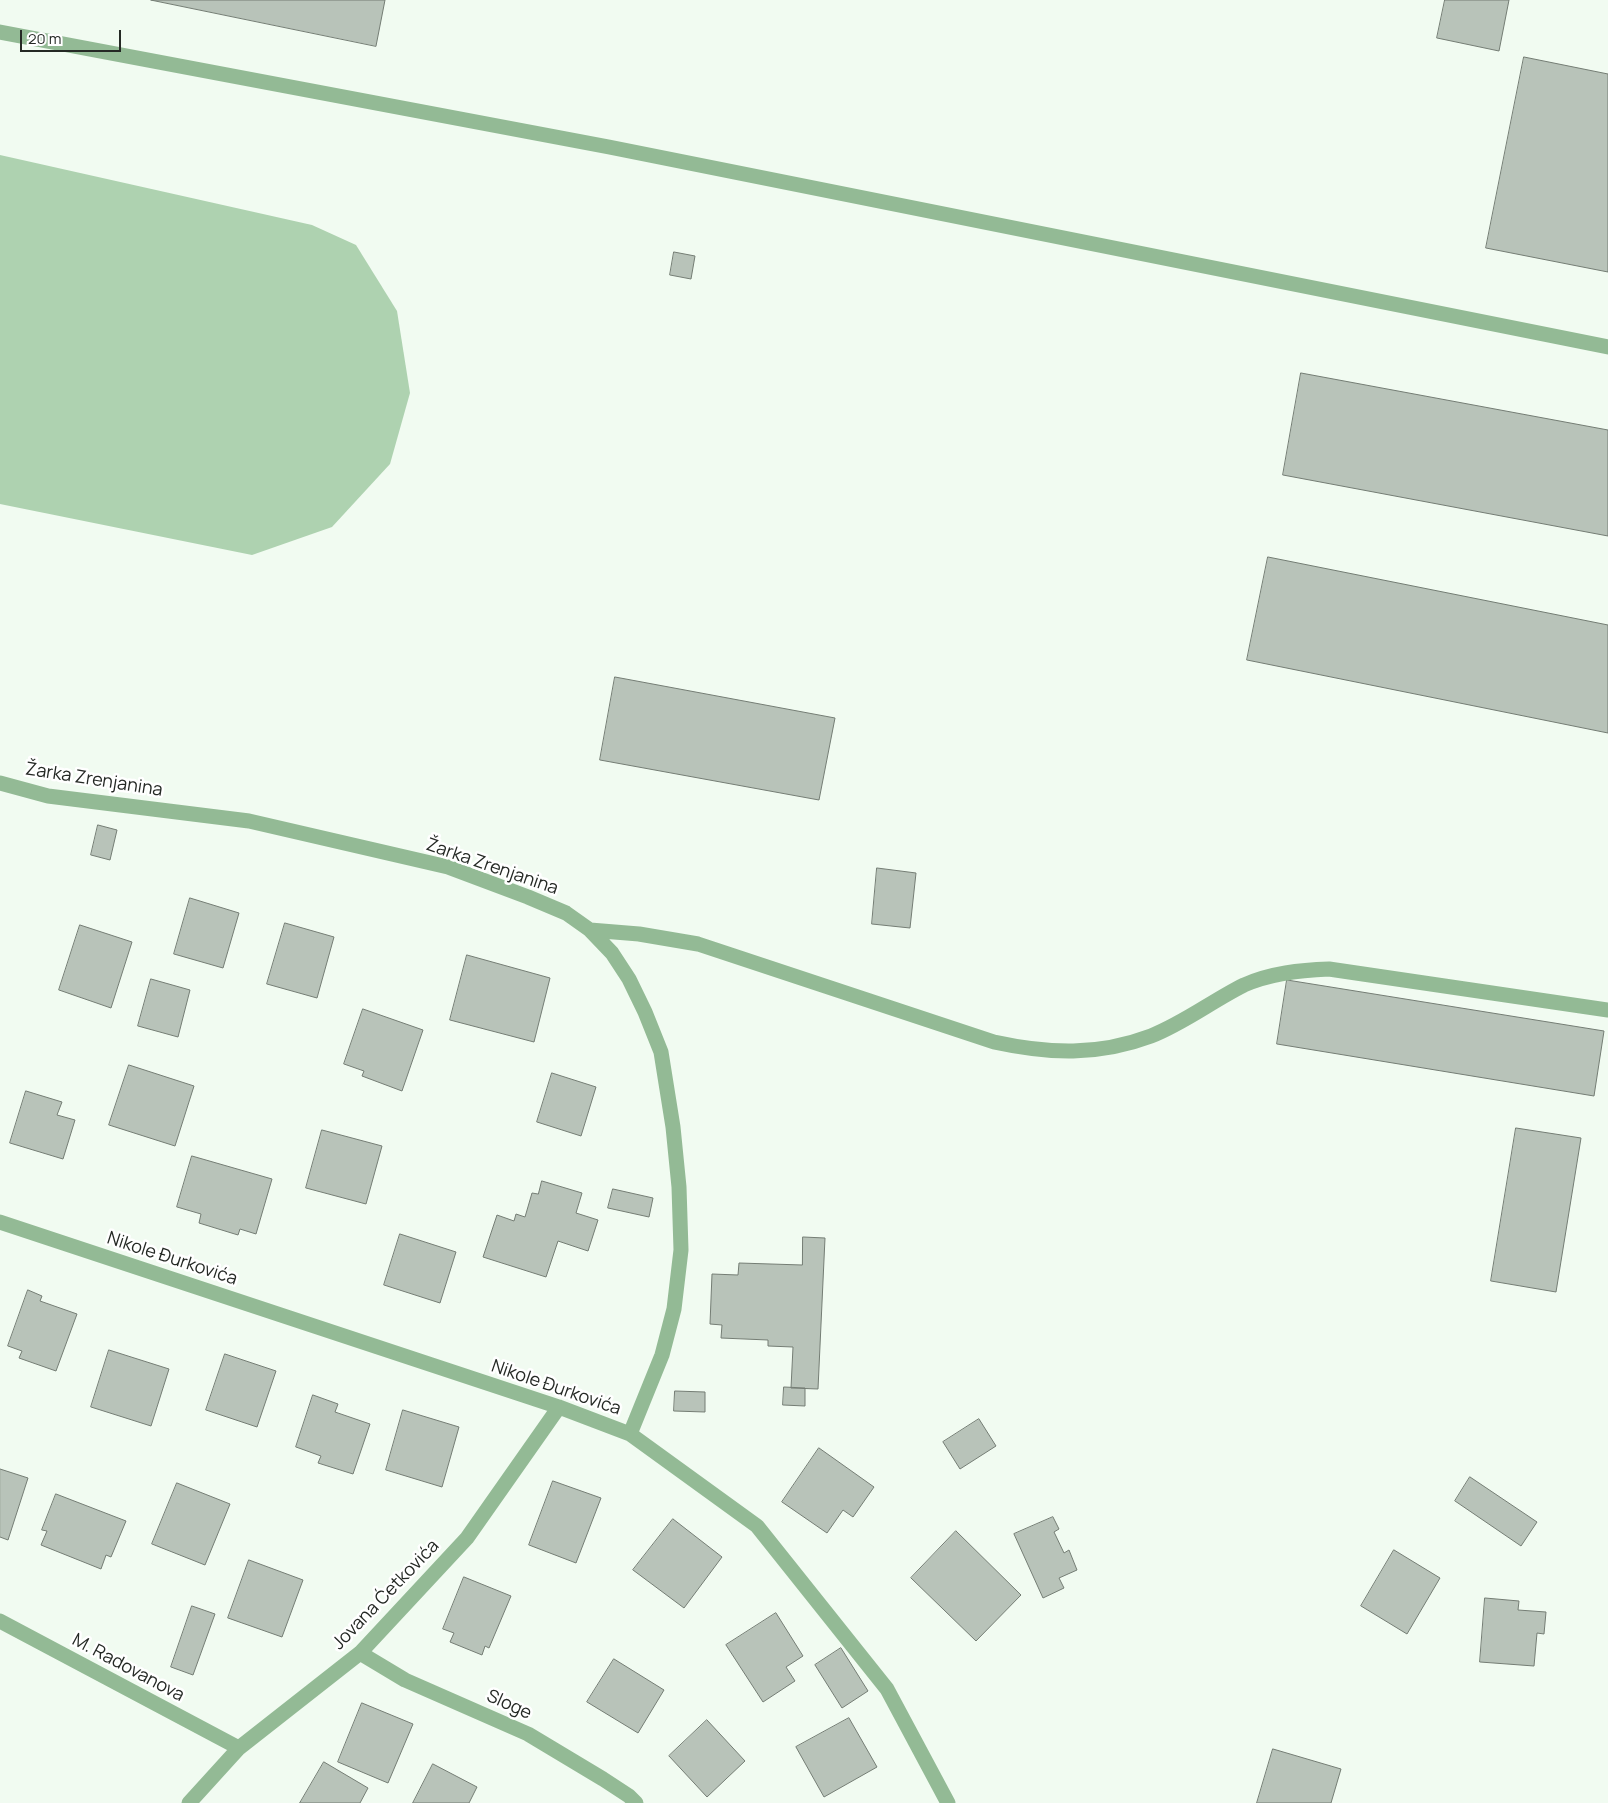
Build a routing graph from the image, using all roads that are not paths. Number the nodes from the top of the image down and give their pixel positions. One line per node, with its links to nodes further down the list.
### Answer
1 (0, 32): 2 (street)
2 (1608, 347)
3 (0, 783): 4 (street, Žarka Zrenjanina)
4 (590, 930): 5 (street); 8 (street, Žarka Zrenjanina)
5 (1608, 1010)
6 (0, 1222): 7 (street, Nikole Đurkovića)
7 (559, 1407): 8 (street, Nikole Đurkovića); 10 (street, Jovana Ćetkovića)
8 (630, 1434): 14 (street, Nikole Đurkovića)
9 (0, 1621): 11 (street, M. Radovanova)
10 (360, 1653): 11 (street, Jovana Ćetkovića); 13 (street, Sloge)
11 (239, 1748): 12 (street, Jovana Ćetkovića)
12 (189, 1803)
13 (636, 1803)
14 (948, 1803)

